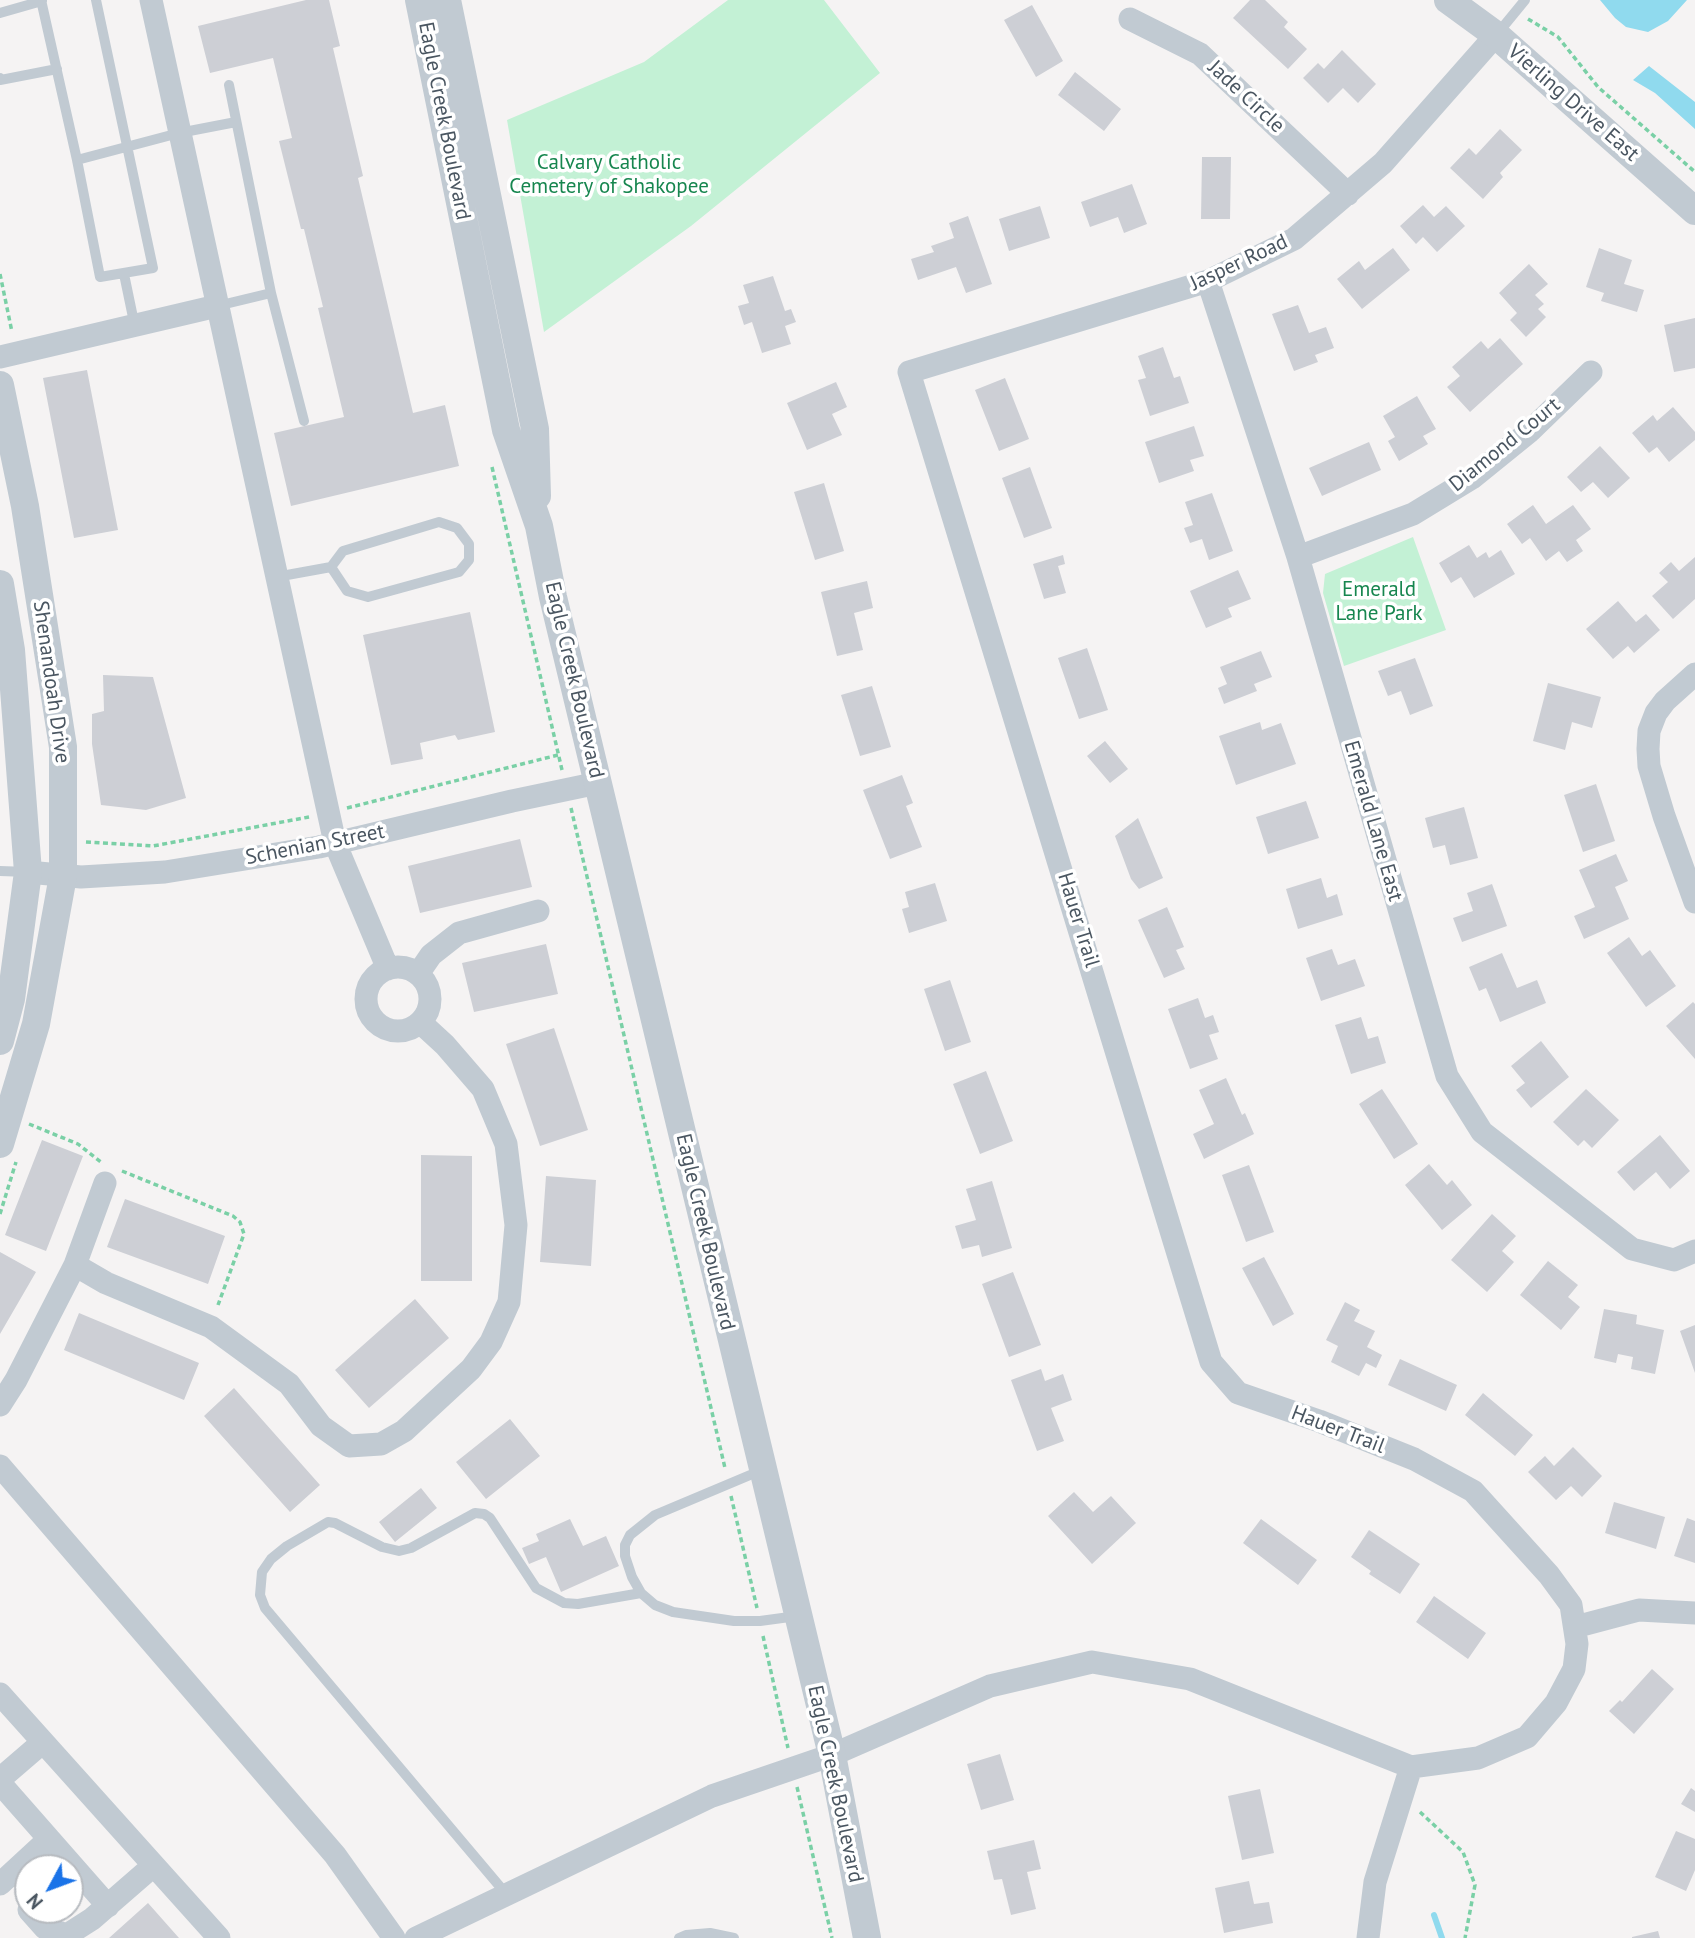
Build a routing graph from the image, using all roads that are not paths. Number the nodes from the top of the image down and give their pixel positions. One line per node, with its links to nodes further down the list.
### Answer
1 (96, 0): 16 (lane)
2 (150, 0): 15 (street)
3 (419, 0): 30 (street, Eagle Creek Boulevard)
4 (447, 0): 30 (street, Eagle Creek Boulevard)
5 (1448, 0): 10 (street, Vierling Drive East)
6 (1525, 0): 10 (lane)
7 (41, 1): 8 (lane); 11 (lane)
8 (0, 13)
9 (1130, 19): 18 (street, Jade Circle)
10 (1496, 35): 18 (street, Jasper Road); 19 (street, Vierling Drive East)
11 (57, 69): 12 (lane); 17 (lane)
12 (0, 78)
13 (229, 85): 14 (lane)
14 (236, 121): 15 (lane); 22 (lane)
15 (179, 133): 16 (lane); 23 (street)
16 (128, 148): 17 (lane); 20 (lane)
17 (77, 160): 20 (lane)
18 (1348, 194): 21 (street, Jasper Road)
19 (1695, 211)
20 (124, 274): 24 (lane)
21 (1208, 281): 26 (street, Jasper Road); 31 (street, Emerald Lane East)
22 (271, 293): 23 (lane); 29 (lane)
23 (217, 306): 24 (street); 33 (street)
24 (135, 327): 25 (street)
25 (0, 357)
26 (909, 372): 57 (street, Hauer Trail)
27 (1591, 372): 31 (street, Diamond Court)
28 (0, 385): 40 (street, Shenandoah Drive)
29 (304, 421)
30 (539, 526): 36 (street, Eagle Creek Boulevard)
31 (1298, 557): 49 (street, Emerald Lane East)
32 (331, 567): 32 (lane); 33 (lane)
33 (276, 577): 37 (street)
34 (0, 584): 39 (street, Shenandoah Drive)
35 (1695, 674): 41 (street)
36 (598, 783): 37 (street, Schenian Street); 53 (street, Eagle Creek Boulevard)
37 (335, 843): 40 (street, Schenian Street); 43 (street)
38 (0, 870): 39 (lane)
39 (28, 872): 40 (street, Schenian Street); 46 (street, Shenandoah Drive)
40 (63, 876): 47 (street, Shenandoah Drive)
41 (1695, 902)
42 (538, 911): 44 (street)
43 (387, 969): 44 (street); 45 (street)
44 (418, 974): 45 (street)
45 (420, 1022): 50 (street)
46 (0, 1041)
47 (0, 1143)
48 (105, 1183): 50 (street)
49 (1695, 1251)
50 (75, 1265): 51 (street)
51 (0, 1405)
52 (0, 1466): 71 (street)
53 (762, 1470): 54 (lane); 56 (street, Eagle Creek Boulevard)
54 (641, 1594): 56 (lane); 67 (lane)
55 (1695, 1613): 57 (street)
56 (797, 1616): 60 (street, Eagle Creek Boulevard)
57 (1575, 1627): 61 (street, Hauer Trail)
58 (0, 1694): 59 (street)
59 (43, 1742): 62 (street); 64 (street)
60 (832, 1755): 61 (street, Hauer Trail); 67 (street, Hauer Trail); 75 (street, Eagle Creek Boulevard)
61 (1411, 1767): 76 (street)
62 (0, 1781): 63 (street)
63 (49, 1839): 65 (street); 68 (street)
64 (153, 1866): 68 (street); 70 (street)
65 (1, 1881): 66 (street)
66 (14, 1895)
67 (507, 1895): 72 (street, Hauer Trail)
68 (107, 1906): 69 (street)
69 (41, 1924)
70 (219, 1938)
71 (394, 1938)
72 (416, 1938)
73 (679, 1938): 74 (lane)
74 (734, 1938)
75 (867, 1938)
76 (1367, 1938)

